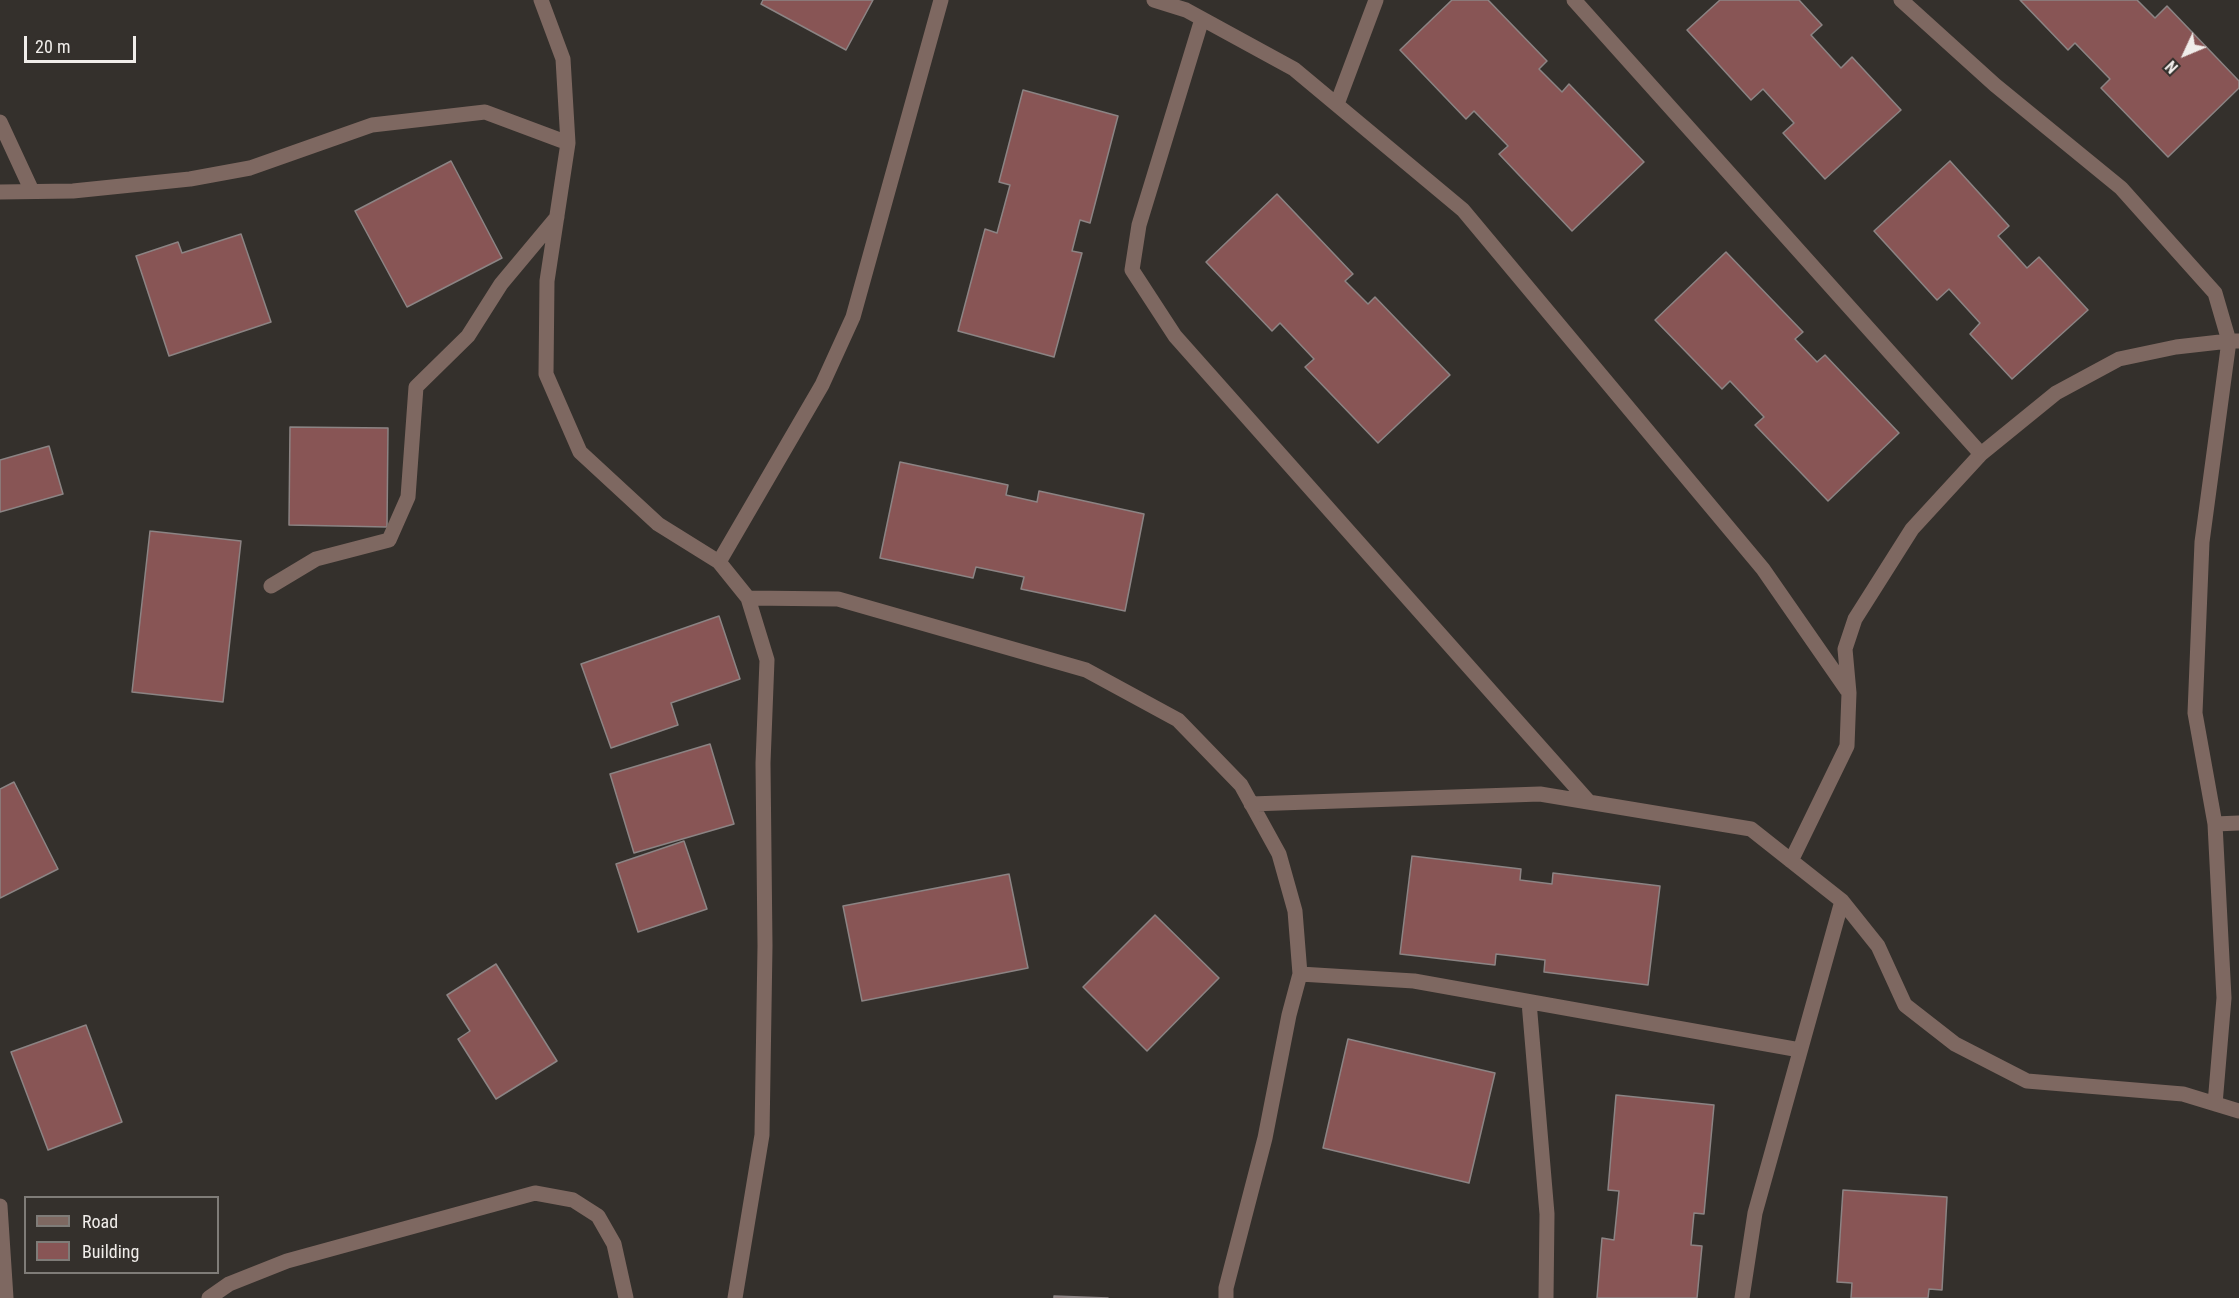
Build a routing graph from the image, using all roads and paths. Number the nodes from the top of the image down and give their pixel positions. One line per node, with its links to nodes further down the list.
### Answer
1 (541, 0): 10 (street)
2 (940, 0): 16 (street)
3 (1154, 0): 7 (street)
4 (1376, 0): 8 (street)
5 (1574, 0): 15 (street)
6 (1901, 0): 14 (street)
7 (1202, 19): 8 (street); 20 (street)
8 (1337, 104): 19 (street)
9 (0, 122): 11 (street)
10 (568, 142): 11 (street); 13 (street)
11 (32, 191): 12 (street)
12 (0, 192)
13 (557, 217): 16 (street); 17 (street)
14 (2234, 341): 15 (street); 23 (street)
15 (1981, 454): 19 (street)
16 (719, 562): 18 (street)
17 (270, 586)
18 (748, 598): 21 (street); 35 (street)
19 (1849, 693): 24 (street)
20 (1589, 802): 21 (street); 24 (street)
21 (1251, 804): 26 (street)
22 (2239, 823): 23 (street)
23 (2215, 824): 29 (street)
24 (1791, 861): 25 (street)
25 (1842, 901): 28 (street); 29 (street)
26 (1300, 974): 27 (street); 36 (street)
27 (1529, 1002): 28 (street); 37 (street)
28 (1800, 1050): 38 (street)
29 (2214, 1104): 30 (street)
30 (2239, 1112)
31 (0, 1206): 32 (street)
32 (6, 1298)
33 (208, 1298): 34 (street)
34 (626, 1298)
35 (735, 1298)
36 (1226, 1298)
37 (1546, 1298)
38 (1742, 1298)

